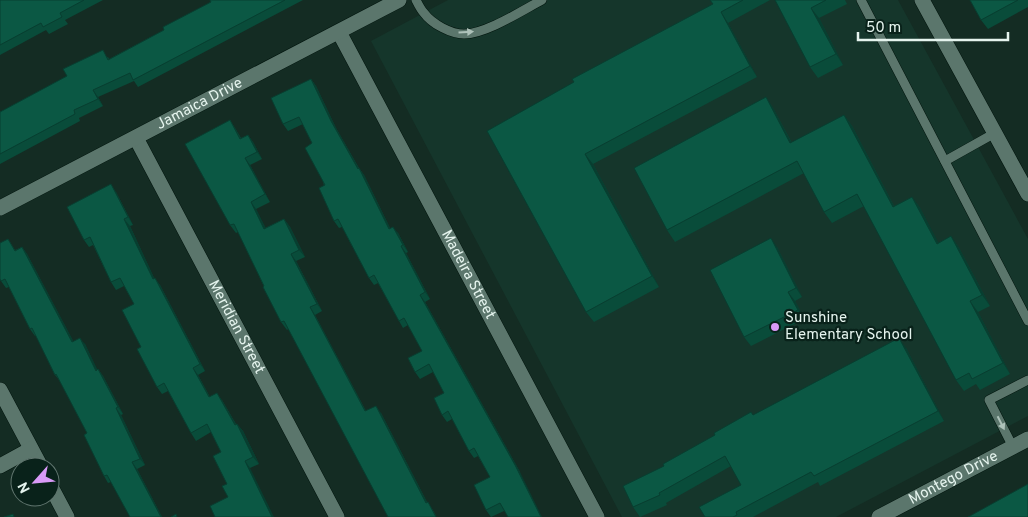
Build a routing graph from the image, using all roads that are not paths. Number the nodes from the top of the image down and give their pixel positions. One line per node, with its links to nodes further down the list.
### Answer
1 (399, 0): 6 (street, Jamaica Drive)
2 (416, 0): 3 (lane, one-way to 3)
3 (542, 0)
4 (862, 0): 9 (lane)
5 (922, 0): 7 (street)
6 (339, 32): 8 (street, Jamaica Drive); 23 (street, Madeira Street)
7 (995, 133): 9 (lane); 10 (street)
8 (136, 138): 11 (street, Jamaica Drive); 22 (street, Meridian Street)
9 (945, 161): 12 (lane)
10 (1028, 194)
11 (0, 208)
12 (1028, 320)
13 (1028, 380): 16 (lane, one-way to 16)
14 (0, 390): 17 (street)
15 (1028, 439): 16 (street, Montego Drive)
16 (1013, 447): 24 (street, Montego Drive)
17 (31, 450): 18 (street); 19 (street)
18 (35, 457)
19 (0, 466)
20 (60, 504): 21 (street)
21 (67, 517)
22 (337, 517)
23 (597, 517)
24 (879, 517)

